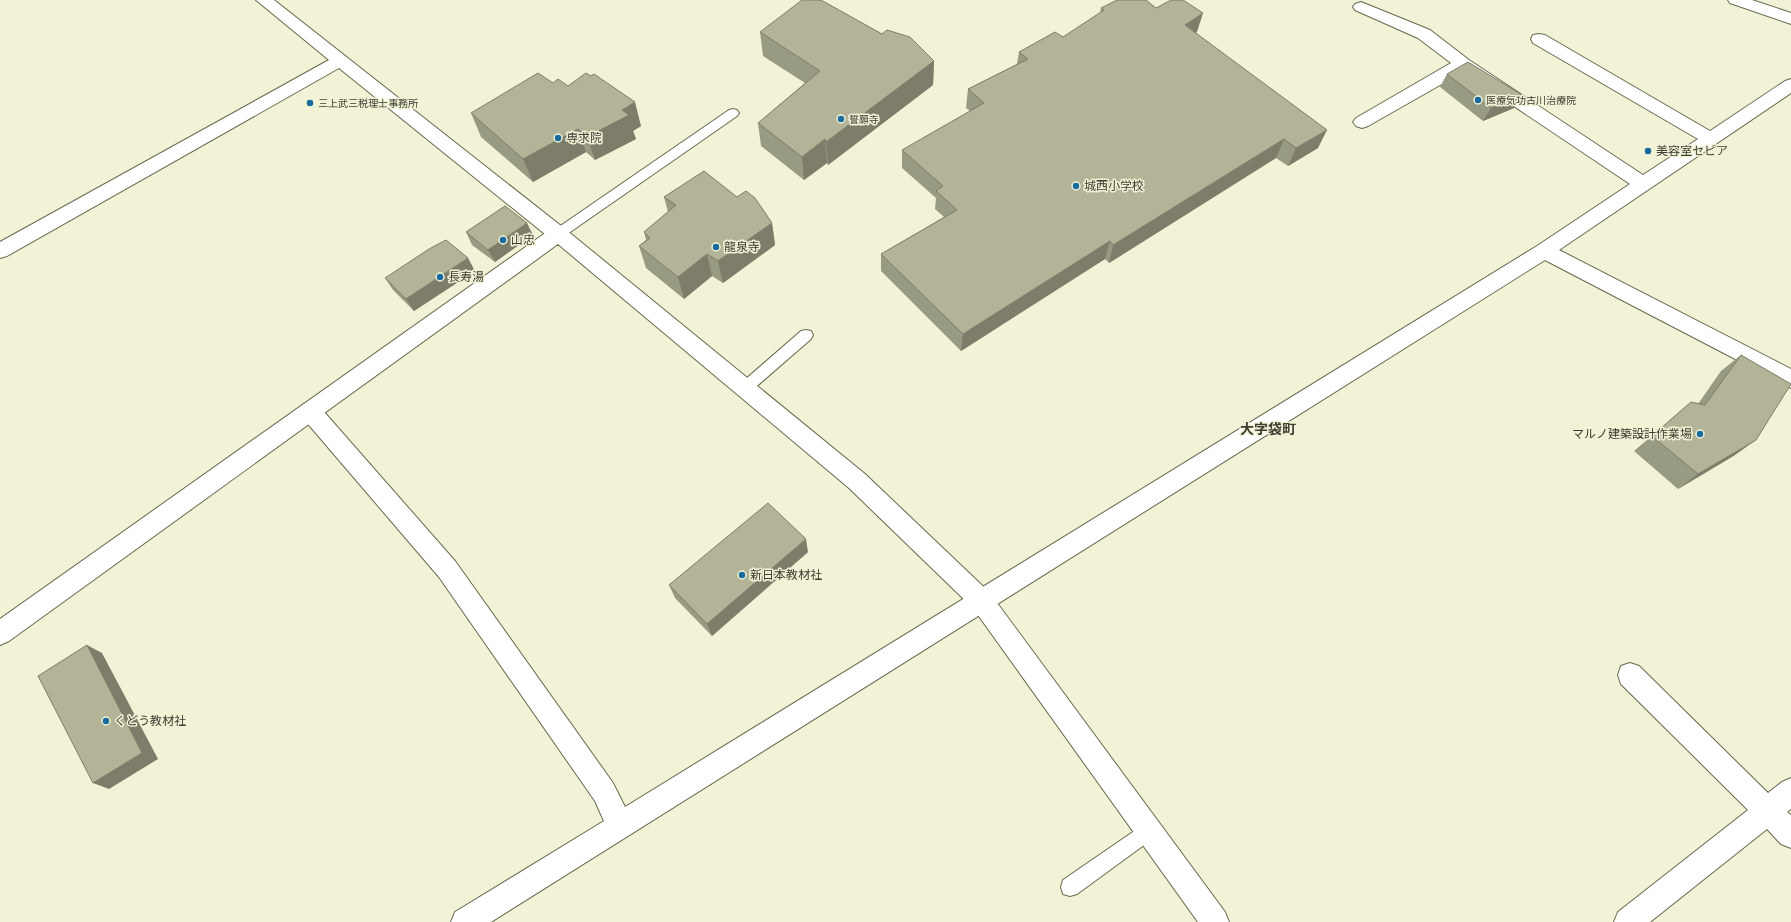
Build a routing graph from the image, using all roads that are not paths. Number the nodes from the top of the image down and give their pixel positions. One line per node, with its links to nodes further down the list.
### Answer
1 (264, 0): 6 (street)
2 (1736, 0): 4 (street)
3 (1361, 7): 7 (street)
4 (1791, 19)
5 (1539, 39): 11 (street)
6 (341, 60): 13 (street); 14 (street)
7 (1463, 64): 10 (street); 12 (street)
8 (1791, 85): 11 (street)
9 (733, 112): 13 (lane)
10 (1362, 122)
11 (1711, 139): 12 (street)
12 (1643, 184): 15 (street)
13 (558, 234): 18 (street); 19 (street)
14 (0, 251)
15 (1544, 251): 17 (street); 20 (street)
16 (806, 335): 18 (lane)
17 (1791, 379)
18 (745, 388): 20 (street)
19 (310, 411): 21 (street); 25 (street)
20 (981, 600): 25 (street); 26 (street)
21 (0, 633)
22 (1630, 675): 24 (street)
23 (1791, 791): 24 (street)
24 (1767, 812): 27 (street); 31 (street)
25 (620, 826): 29 (street)
26 (1149, 831): 28 (lane); 30 (street)
27 (1791, 834)
28 (1070, 887)
29 (465, 922)
30 (1214, 922)
31 (1628, 922)

